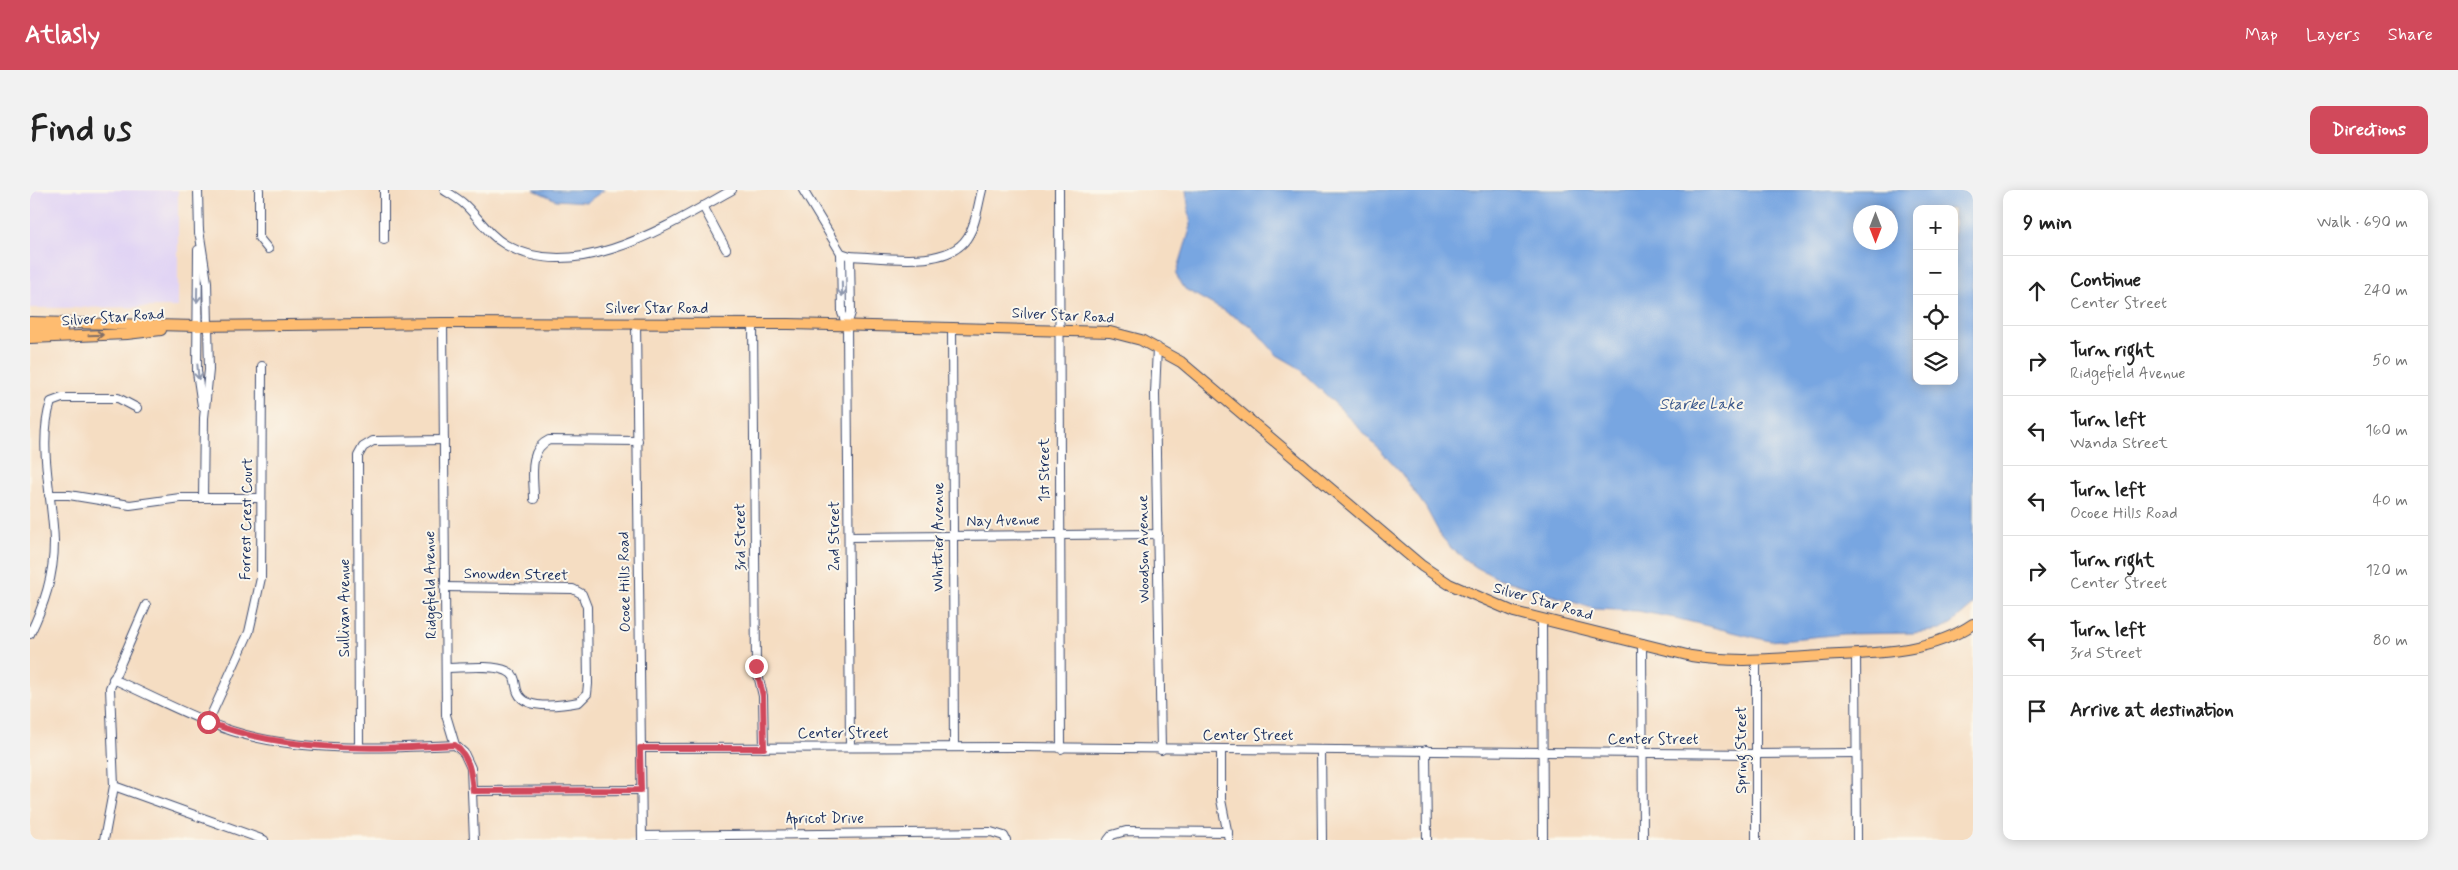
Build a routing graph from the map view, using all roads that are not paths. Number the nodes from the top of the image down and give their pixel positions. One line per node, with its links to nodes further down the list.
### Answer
1 (198, 190): 10 (street)
2 (259, 190): 12 (street)
3 (384, 190): 11 (street)
4 (444, 190): 9 (street)
5 (732, 190): 9 (street)
6 (803, 190): 14 (street)
7 (982, 190): 15 (street)
8 (1059, 190): 26 (street, 1st Street)
9 (703, 206): 13 (street)
10 (199, 230): 21 (street); 23 (street, one-way to 23)
11 (384, 240)
12 (268, 249)
13 (726, 249)
14 (841, 253): 15 (street); 22 (street, one-way to 22)
15 (850, 256): 22 (street)
16 (30, 322): 17 (main road, Silver Star Road)
17 (87, 323): 23 (main road, Silver Star Road); 25 (main road)
18 (443, 323): 19 (main road, Silver Star Road); 21 (main road, Silver Star Road); 32 (street, Ridgefield Avenue)
19 (636, 324): 20 (main road, Silver Star Road); 33 (street, Ocoee Hills Road)
20 (752, 324): 22 (main road, Silver Star Road); 57 (street, 3rd Street)
21 (208, 325): 23 (main road, Silver Star Road); 31 (street)
22 (847, 325): 24 (main road, Silver Star Road); 41 (street, 2nd Street)
23 (197, 326): 27 (main road, Silver Star Road, one-way to 23); 31 (street, one-way to 31)
24 (952, 327): 26 (main road, Silver Star Road); 40 (street, Whittier Avenue)
25 (30, 330)
26 (1059, 330): 28 (main road, Silver Star Road); 38 (street, 1st Street)
27 (30, 338)
28 (1157, 347): 39 (street, Woodson Avenue); 44 (main road, Silver Star Road)
29 (262, 366): 36 (street, Forrest Crest Court)
30 (137, 408): 34 (street)
31 (204, 418): 35 (street)
32 (444, 440): 42 (street, Ridgefield Avenue); 54 (street, Sullivan Avenue)
33 (638, 441): 37 (street); 56 (street, Ocoee Hills Road)
34 (49, 494): 35 (street); 46 (street)
35 (203, 498): 36 (street)
36 (261, 498): 52 (street, Forrest Crest Court)
37 (534, 499)
38 (1059, 534): 39 (street, Nay Avenue); 40 (street, Nay Avenue); 59 (street, 1st Street)
39 (1158, 534): 60 (street, Woodson Avenue)
40 (953, 536): 41 (street, Nay Avenue); 55 (street, Whittier Avenue)
41 (848, 537): 58 (street, 2nd Street)
42 (444, 587): 50 (street, Ridgefield Avenue); 50 (street, Snowden Street)
43 (146, 605): 51 (street)
44 (1542, 620): 47 (main road, Silver Star Road); 64 (street)
45 (1973, 624): 48 (main road, Silver Star Road)
46 (30, 634)
47 (1642, 643): 49 (main road, Silver Star Road); 65 (street)
48 (1856, 654): 49 (main road, Silver Star Road); 66 (street)
49 (1756, 660): 67 (street, Spring Street)
50 (446, 668): 53 (street, Ridgefield Avenue)
51 (113, 679): 52 (street); 68 (street)
52 (208, 722): 54 (street)
53 (455, 745): 54 (street); 70 (street, Ridgefield Avenue)
54 (359, 746)
55 (954, 747): 58 (street, Center Street); 59 (street, Center Street)
56 (640, 748): 57 (street, Center Street); 69 (street, Ocoee Hills Road)
57 (764, 748): 58 (street, Center Street)
58 (850, 748)
59 (1061, 749): 60 (street, Center Street)
60 (1161, 750): 61 (street, Center Street)
61 (1221, 750): 62 (street, Center Street); 71 (street)
62 (1322, 750): 63 (street, Center Street); 78 (street)
63 (1426, 750): 64 (street, Center Street); 79 (street)
64 (1542, 753): 65 (street, Center Street); 80 (street)
65 (1643, 753): 67 (street, Center Street); 81 (street)
66 (1856, 753): 67 (street, Center Street); 83 (street)
67 (1756, 754): 82 (street, Spring Street)
68 (114, 786): 73 (street); 74 (street)
69 (641, 790): 70 (street); 72 (street, Ocoee Hills Road)
70 (473, 791): 75 (street, Ridgefield Avenue)
71 (1229, 836): 77 (street)
72 (642, 838): 76 (street, Apricot Drive)
73 (104, 840)
74 (264, 840)
75 (474, 840)
76 (1006, 840)
77 (1108, 840)
78 (1322, 840)
79 (1426, 840)
80 (1543, 840)
81 (1643, 840)
82 (1756, 840)
83 (1857, 840)

